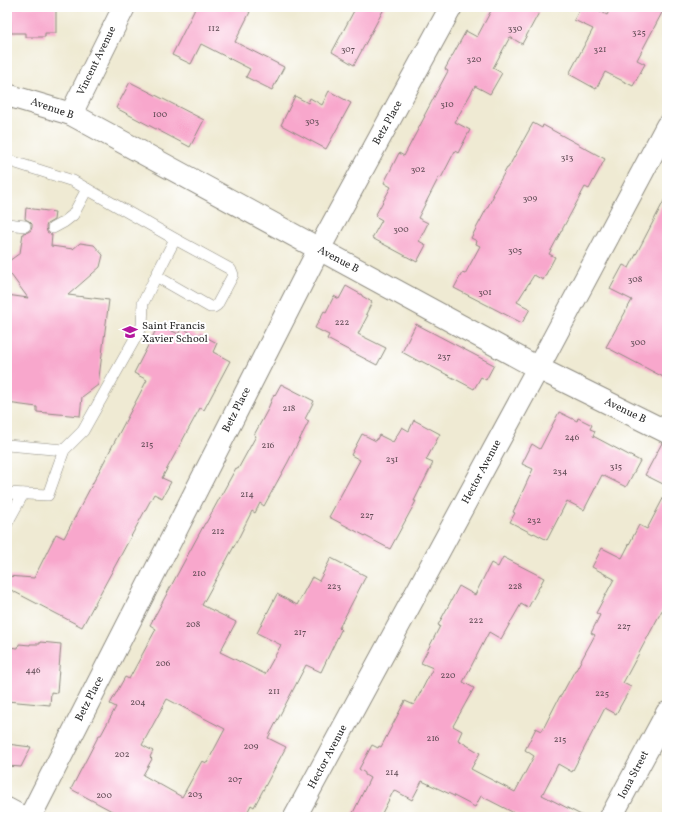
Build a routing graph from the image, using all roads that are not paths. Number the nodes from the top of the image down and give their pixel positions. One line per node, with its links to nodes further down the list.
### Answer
1 (124, 7): 4 (street, Vincent Avenue)
2 (451, 7): 12 (street, Betz Place)
3 (7, 94): 4 (street, Avenue B)
4 (71, 114): 12 (street, Avenue B)
5 (667, 126): 14 (street, Hector Avenue)
6 (7, 160): 7 (lane)
7 (87, 189): 10 (lane); 11 (lane)
8 (7, 224): 9 (lane)
9 (25, 226)
10 (53, 228)
11 (175, 239): 13 (lane); 13 (lane)
12 (319, 249): 14 (street, Avenue B); 24 (street, Betz Place)
13 (156, 276): 17 (lane)
14 (538, 368): 15 (street, Avenue B); 25 (street, Hector Avenue)
15 (667, 432)
16 (7, 445): 17 (lane)
17 (64, 450): 19 (lane)
18 (7, 493): 19 (lane)
19 (23, 494): 20 (lane)
20 (7, 523)
21 (667, 713): 26 (street, Iona Street)
22 (7, 809): 23 (street)
23 (22, 817)
24 (30, 817)
25 (295, 817)
26 (611, 817)

